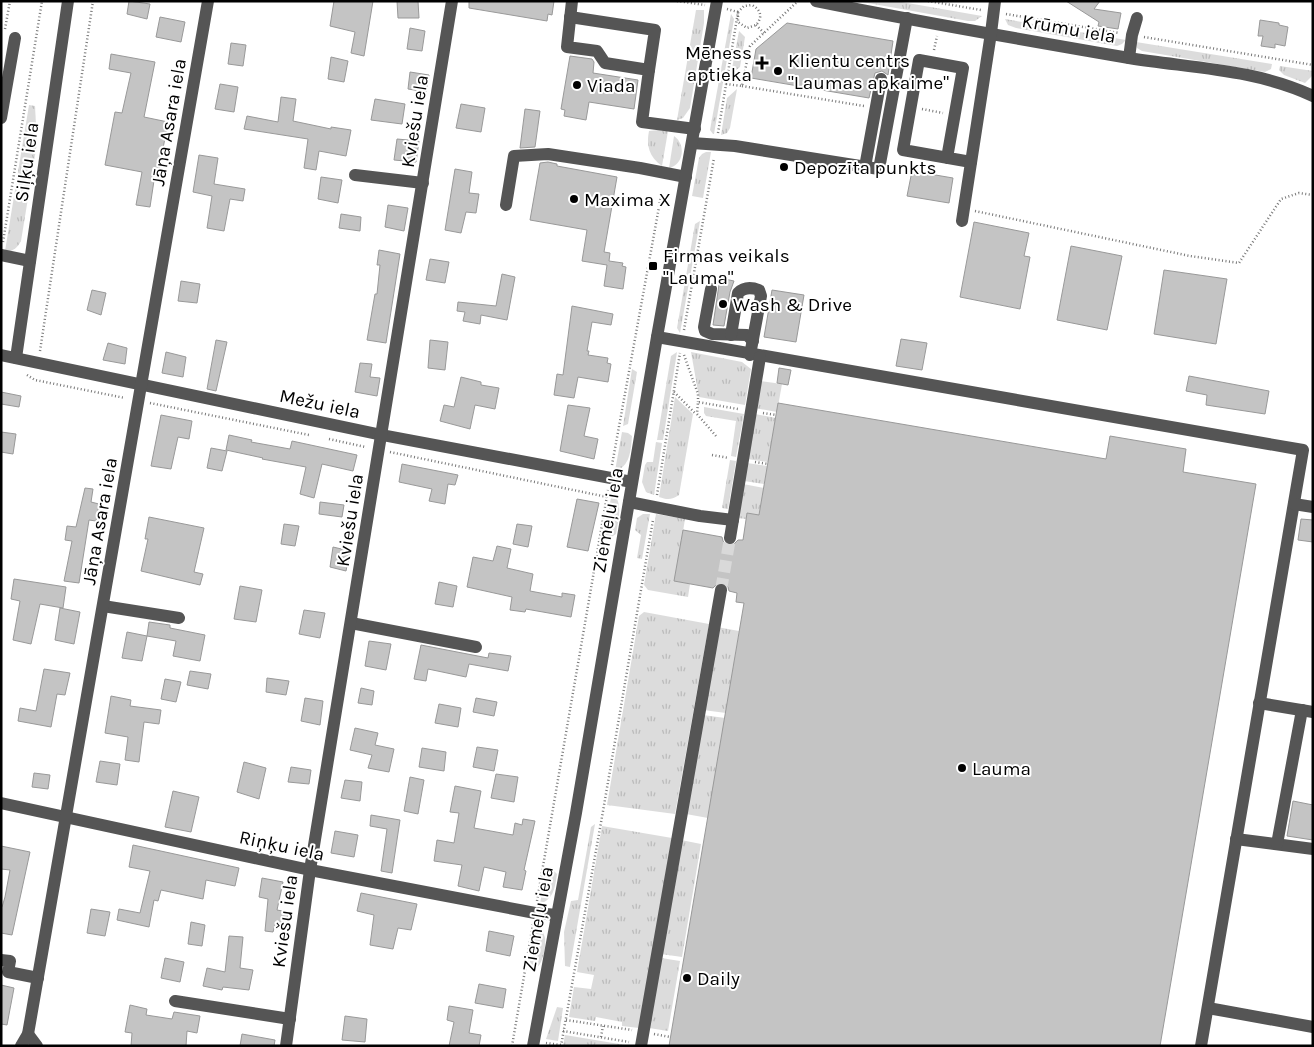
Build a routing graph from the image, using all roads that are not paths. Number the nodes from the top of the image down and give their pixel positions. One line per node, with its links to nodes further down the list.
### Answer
1 (68, 1): 29 (street, Siļķu iela)
2 (208, 1): 37 (street, Jāņa Asara iela)
3 (452, 1): 25 (street, Kviešu iela)
4 (572, 1): 8 (street)
5 (717, 1): 18 (street, Ziemeļu iela)
6 (816, 1): 9 (street, Krūmu iela)
7 (994, 1): 11 (street)
8 (570, 17): 14 (street); 14 (street)
9 (906, 18): 11 (street, Krūmu iela); 22 (street)
10 (1137, 18): 13 (street)
11 (991, 33): 13 (street, Krūmu iela); 21 (street)
12 (9, 37): 17 (street)
13 (1130, 58): 16 (street, Krūmu iela)
14 (649, 70): 18 (street)
15 (881, 80): 22 (street)
16 (1313, 96)
17 (1, 118)
18 (694, 129): 19 (street, Ziemeļu iela)
19 (692, 143): 22 (street); 24 (street, Ziemeļu iela)
20 (947, 158): 20 (street); 21 (street)
21 (971, 162): 27 (street)
22 (865, 167)
23 (355, 174): 25 (street)
24 (686, 177): 26 (street); 32 (street, Ziemeļu iela)
25 (423, 183): 38 (street, Kviešu iela)
26 (506, 204)
27 (963, 215)
28 (1, 254): 29 (street)
29 (30, 261): 36 (street, Siļķu iela)
30 (710, 288): 31 (street)
31 (731, 335): 33 (street); 33 (street)
32 (656, 337): 35 (street); 39 (street, Ziemeļu iela)
33 (753, 341): 35 (street)
34 (1, 355): 36 (street, Mežu iela)
35 (755, 356): 41 (street); 43 (street)
36 (16, 358): 37 (street, Mežu iela)
37 (142, 384): 38 (street, Mežu iela); 46 (street, Jāņa Asara iela)
38 (382, 435): 39 (street, Mežu iela); 48 (street, Kviešu iela)
39 (632, 482): 40 (street, Ziemeļu iela)
40 (629, 502): 43 (street); 58 (street, Ziemeļu iela)
41 (1294, 504): 42 (street); 50 (street)
42 (1313, 507)
43 (733, 520): 44 (street)
44 (730, 538)
45 (721, 590): 66 (street)
46 (103, 606): 47 (street); 53 (street, Jāņa Asara iela)
47 (179, 618)
48 (351, 623): 49 (street); 57 (street, Kviešu iela)
49 (476, 647)
50 (1259, 703): 51 (street); 54 (street)
51 (1307, 711): 55 (street)
52 (1, 803): 53 (street, Riņķu iela)
53 (65, 816): 57 (street, Riņķu iela); 60 (street, Jāņa Asara iela)
54 (1236, 839): 55 (street); 62 (street)
55 (1277, 844): 56 (street)
56 (1313, 849)
57 (310, 870): 58 (street, Riņķu iela); 63 (street, Kviešu iela)
58 (557, 915): 70 (street, Ziemeļu iela)
59 (1, 960): 60 (street)
60 (38, 978): 65 (street, Jāņa Asara iela)
61 (176, 1001): 63 (street)
62 (1208, 1008): 64 (street); 71 (street)
63 (290, 1019): 69 (street, Kviešu iela)
64 (1313, 1027)
65 (28, 1034): 67 (street, Jāņa Asara iela); 68 (street)
66 (642, 1040)
67 (21, 1046)
68 (37, 1046)
69 (286, 1046)
70 (533, 1046)
71 (1201, 1046)

